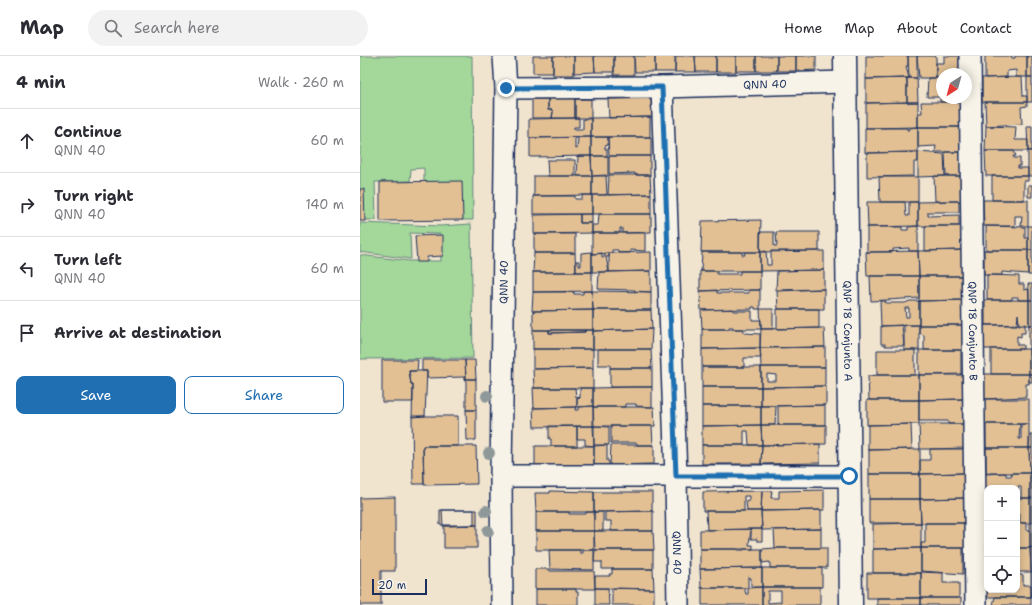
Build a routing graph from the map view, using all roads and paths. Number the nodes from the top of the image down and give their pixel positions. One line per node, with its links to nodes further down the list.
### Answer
1 (504, 56): 6 (street, QNN 40)
2 (845, 56): 4 (street, QNP 18 Conjunto A)
3 (970, 56): 13 (street, QNP 18 Conjunto B)
4 (845, 82): 5 (street, QNN 40); 9 (street, QNP 18 Conjunto A)
5 (662, 87): 6 (street, QNN 40); 8 (street, QNN 40)
6 (506, 88): 7 (street, QNN 40)
7 (501, 476): 8 (street); 10 (street, QNN 40)
8 (676, 476): 9 (street); 11 (street, QNN 40)
9 (849, 476): 12 (street, QNP 18 Conjunto A)
10 (502, 605)
11 (678, 605)
12 (851, 605)
13 (976, 605)

